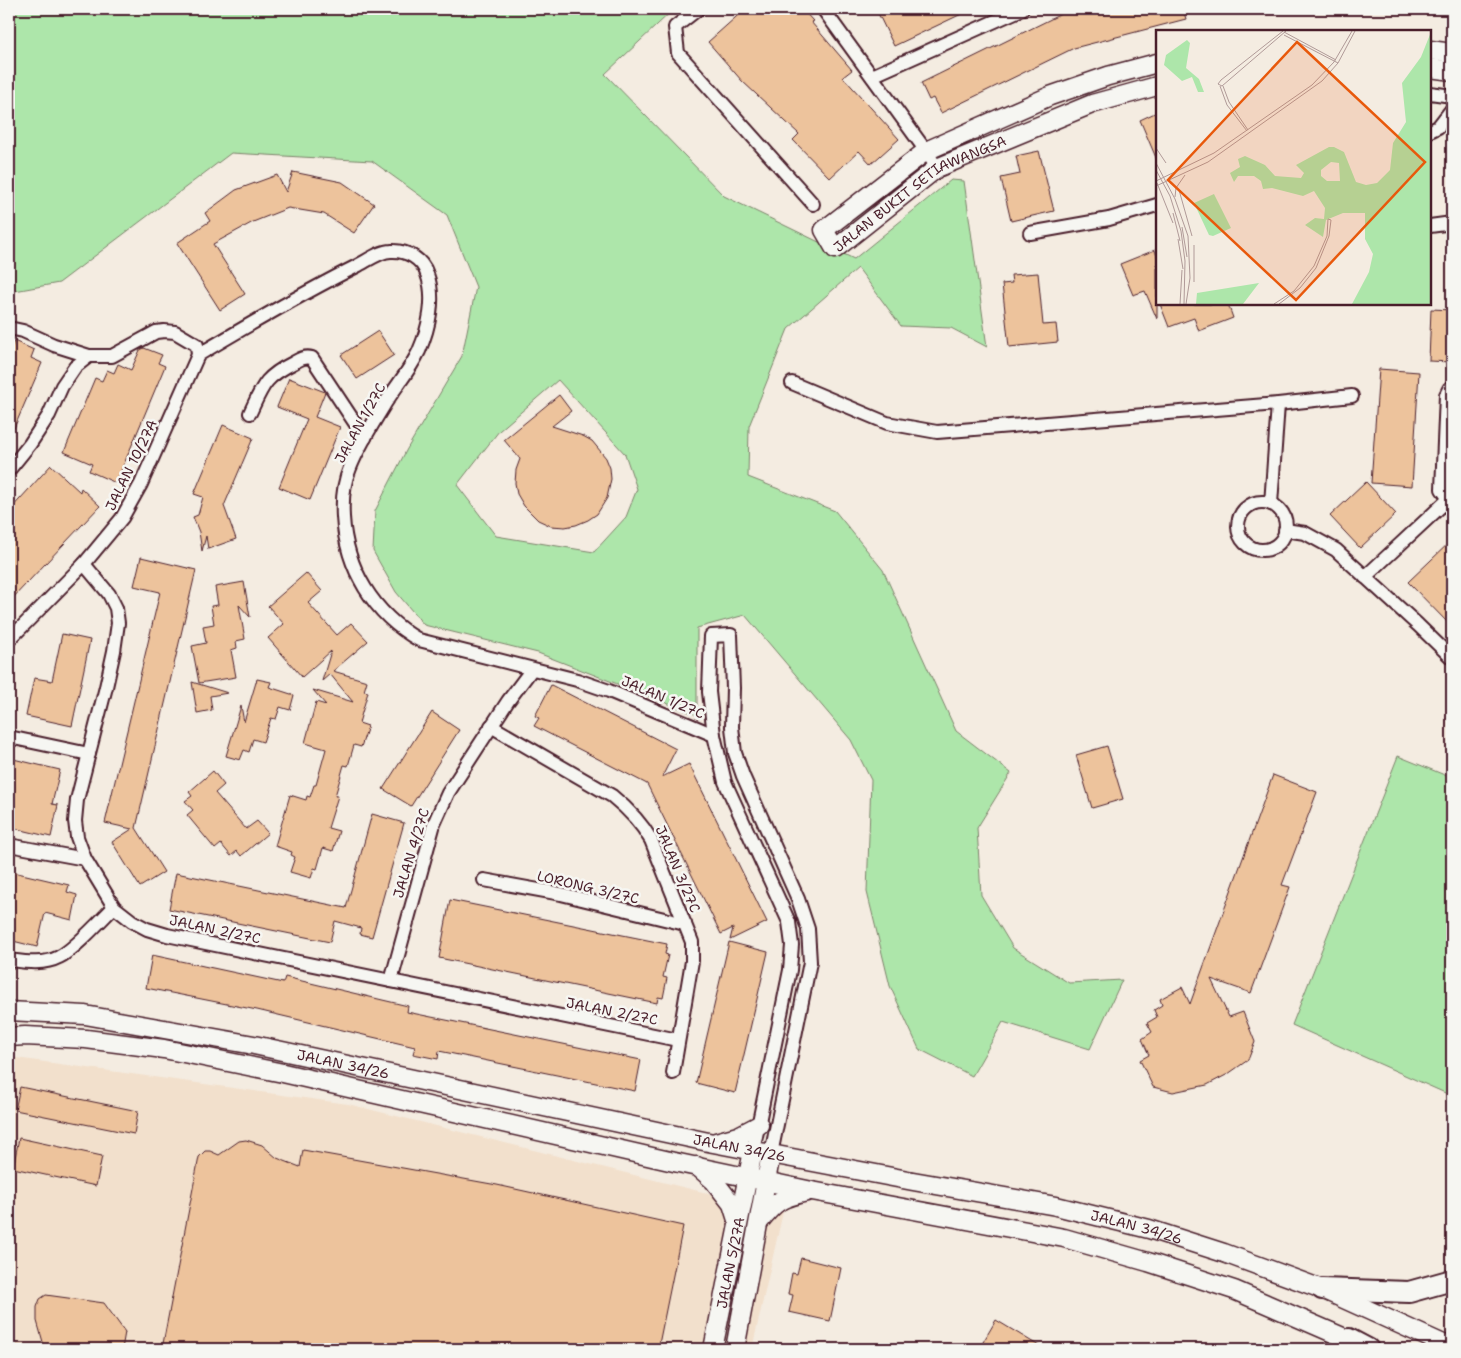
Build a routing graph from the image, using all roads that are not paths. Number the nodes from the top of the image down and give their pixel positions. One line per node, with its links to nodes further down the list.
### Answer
1 (698, 9): 17 (street)
2 (823, 9): 9 (street)
3 (1022, 9): 9 (street)
4 (1431, 50): 5 (main road)
5 (1452, 53)
6 (1156, 64): 15 (main road, JALAN BUKIT SETIAWANGSA)
7 (1431, 68): 8 (main road)
8 (1452, 71)
9 (872, 76): 15 (street)
10 (1156, 86): 16 (main road, JALAN BUKIT SETIAWANGSA)
11 (1431, 93): 12 (street)
12 (1452, 96)
13 (1452, 109): 14 (street)
14 (1431, 130)
15 (926, 151): 16 (street); 16 (main road, JALAN BUKIT SETIAWANGSA)
16 (937, 168)
17 (813, 204)
18 (1156, 205): 21 (street)
19 (1452, 224): 20 (street)
20 (1431, 226)
21 (1030, 233)
22 (9, 328): 24 (street)
23 (198, 355): 24 (street); 30 (street, JALAN 1/27C); 35 (street, JALAN 10/27A)
24 (89, 356): 31 (street)
25 (792, 383): 28 (street)
26 (1452, 387): 32 (street)
27 (1352, 396): 28 (street)
28 (1278, 404): 33 (street)
29 (250, 413): 30 (street)
30 (365, 438): 39 (street, JALAN 1/27C)
31 (9, 470)
32 (1451, 497): 36 (street)
33 (1271, 504): 34 (street); 34 (street)
34 (1286, 530): 36 (street)
35 (84, 564): 37 (street, JALAN 10/27A); 43 (street, JALAN 2/27C)
36 (1365, 577): 38 (street)
37 (9, 640)
38 (1452, 658)
39 (532, 669): 40 (street, JALAN 4/27C); 41 (street, JALAN 1/27C)
40 (491, 726): 48 (street, JALAN 3/27C); 50 (street, JALAN 4/27C)
41 (714, 735): 55 (street, JALAN 1/27C); 58 (street, JALAN 1/27C)
42 (9, 737): 43 (street)
43 (89, 754): 45 (street, JALAN 2/27C)
44 (9, 845): 45 (street)
45 (85, 859): 47 (street, JALAN 2/27C)
46 (484, 880): 48 (street, LORONG 3/27C)
47 (114, 908): 49 (street); 50 (street, JALAN 2/27C)
48 (685, 924): 53 (street, JALAN 3/27C)
49 (9, 960)
50 (391, 981): 53 (street, JALAN 2/27C)
51 (9, 1011): 56 (main road, JALAN 34/26)
52 (9, 1037): 59 (main road, JALAN 34/26)
53 (678, 1040): 54 (street, JALAN 3/27C)
54 (672, 1073)
55 (759, 1125): 56 (main road); 57 (street, JALAN 1/27C)
56 (713, 1143): 57 (main road, JALAN 34/26)
57 (753, 1150): 58 (main road, JALAN 34/26); 60 (main road, JALAN 5/27A)
58 (771, 1154): 61 (main road, JALAN 5/27A); 66 (main road, JALAN 34/26)
59 (697, 1166): 60 (main road, JALAN 34/26); 64 (main road)
60 (748, 1177): 61 (main road, JALAN 34/26); 64 (main road, JALAN 5/27A)
61 (766, 1181): 62 (main road, JALAN 34/26); 63 (main road, JALAN 5/27A)
62 (812, 1191): 63 (main road); 67 (main road, JALAN 34/26)
63 (759, 1222): 70 (main road, JALAN 5/27A)
64 (738, 1225): 69 (main road, JALAN 5/27A)
65 (1452, 1280): 66 (main road)
66 (1322, 1289): 68 (main road, JALAN 34/26)
67 (1349, 1338): 71 (main road)
68 (1452, 1348)
69 (713, 1349)
70 (735, 1349)
71 (1369, 1349)

